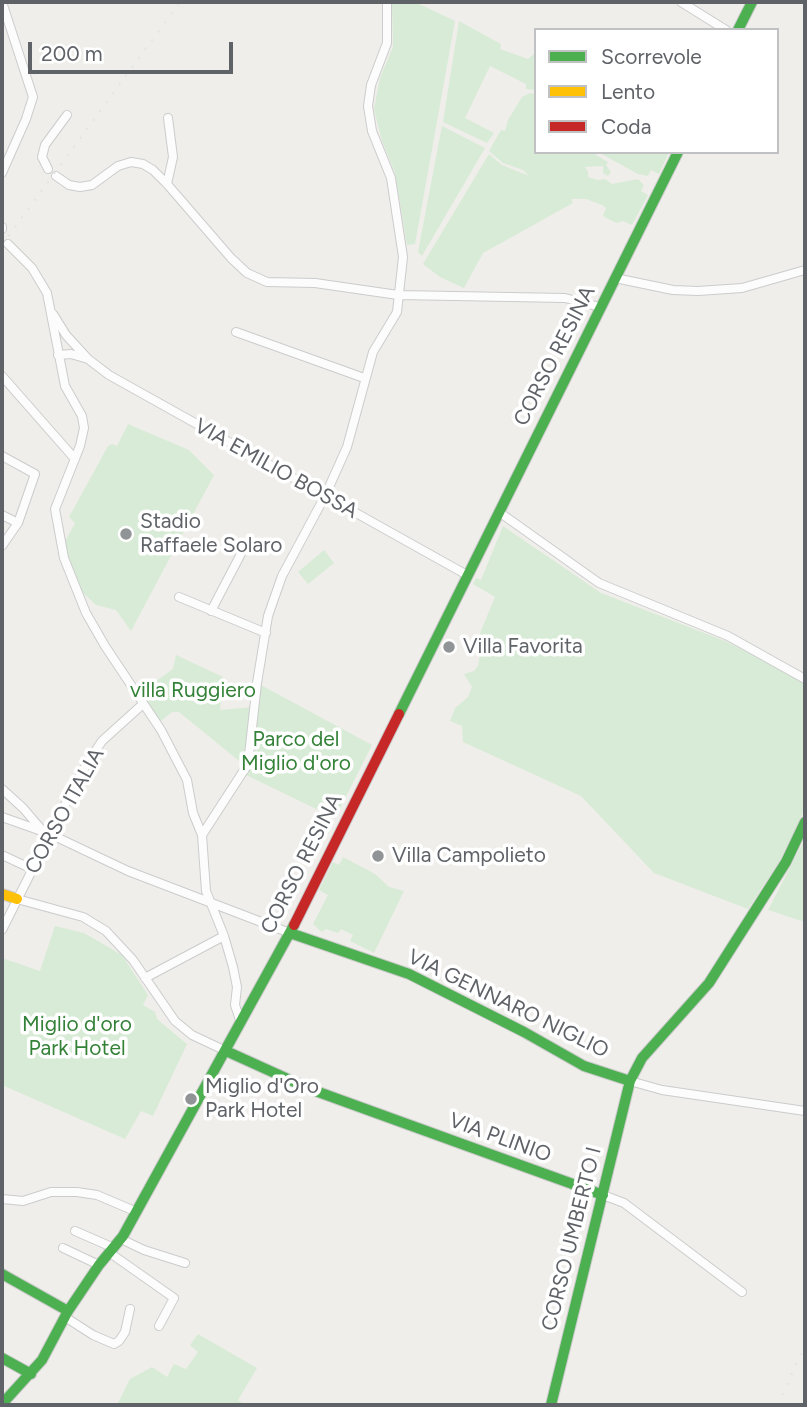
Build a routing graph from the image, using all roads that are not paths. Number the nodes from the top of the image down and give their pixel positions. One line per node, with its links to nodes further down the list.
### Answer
1 (2, 2): 10 (street)
2 (387, 2): 17 (street)
3 (681, 2): 5 (street)
4 (752, 2): 6 (main road)
5 (723, 28)
6 (739, 28)
7 (66, 115): 11 (street)
8 (167, 118): 13 (street)
9 (677, 154): 16 (main road, CORSO RESINA)
10 (2, 169)
11 (48, 169)
12 (57, 176): 13 (street)
13 (167, 184): 17 (street)
14 (8, 244): 19 (street)
15 (805, 270): 16 (street)
16 (615, 278): 18 (main road, CORSO RESINA)
17 (398, 295): 18 (street); 25 (street)
18 (600, 307): 29 (main road, CORSO RESINA)
19 (52, 312): 21 (street, VIA EMILIO BOSSA); 22 (street)
20 (236, 332): 25 (street)
21 (76, 346): 22 (street); 23 (street, VIA EMILIO BOSSA)
22 (57, 351): 23 (street, VIA EMILIO BOSSA); 27 (street)
23 (88, 359): 28 (street, VIA EMILIO BOSSA)
24 (2, 376): 27 (street)
25 (364, 378): 28 (street)
26 (2, 456): 31 (street)
27 (75, 458): 39 (street)
28 (325, 496): 34 (street, VIA EMILIO BOSSA); 37 (street)
29 (499, 512): 34 (main road, CORSO RESINA); 38 (street)
30 (2, 515): 31 (street)
31 (18, 523): 32 (street)
32 (2, 546)
33 (243, 550): 36 (street)
34 (467, 575): 51 (main road, CORSO RESINA)
35 (179, 597): 36 (street)
36 (211, 611): 37 (street)
37 (266, 633): 44 (street)
38 (805, 679)
39 (143, 704): 43 (street, CORSO ITALIA); 44 (street)
40 (2, 789): 43 (street)
41 (2, 817): 43 (street)
42 (805, 822): 56 (main road, CORSO UMBERTO I)
43 (46, 832): 46 (street, CORSO ITALIA); 49 (street)
44 (202, 835): 49 (street)
45 (2, 855): 46 (street)
46 (32, 869): 48 (street, CORSO ITALIA)
47 (2, 894): 48 (main road)
48 (17, 899): 50 (street, CORSO ITALIA); 53 (street)
49 (211, 904): 51 (street); 52 (street)
50 (2, 930)
51 (290, 933): 54 (main road, CORSO RESINA); 56 (main road, VIA GENNARO NIGLIO)
52 (224, 936): 53 (street); 54 (street)
53 (145, 978): 55 (street)
54 (241, 1023): 55 (main road, CORSO RESINA)
55 (226, 1051): 58 (main road, VIA PLINIO); 60 (main road, CORSO RESINA)
56 (630, 1081): 57 (street); 58 (main road, CORSO UMBERTO I)
57 (805, 1111)
58 (603, 1195): 67 (street, VIA PLINIO); 74 (main road, CORSO UMBERTO I)
59 (2, 1199): 60 (street)
60 (137, 1212): 62 (main road, CORSO RESINA)
61 (75, 1231): 62 (street)
62 (115, 1247): 64 (street); 65 (main road, CORSO RESINA); 70 (street)
63 (63, 1248): 65 (street)
64 (185, 1263)
65 (99, 1265): 69 (main road, CORSO RESINA)
66 (2, 1273): 69 (main road)
67 (743, 1292)
68 (130, 1309): 69 (street)
69 (66, 1314): 72 (main road, CORSO RESINA)
70 (159, 1326)
71 (2, 1357): 72 (main road)
72 (31, 1374): 73 (main road, CORSO RESINA)
73 (2, 1404)
74 (551, 1405)

